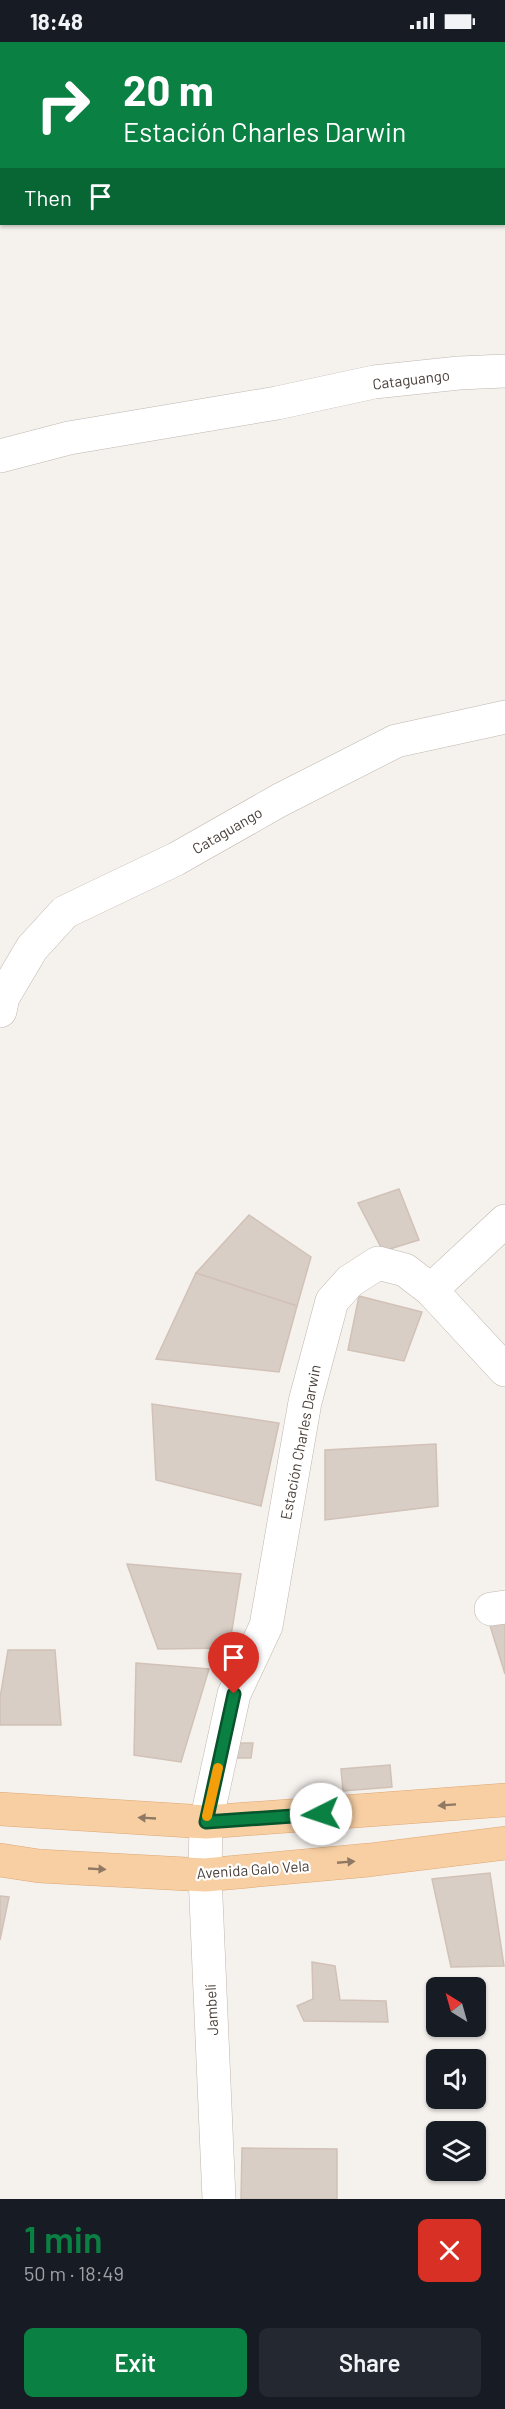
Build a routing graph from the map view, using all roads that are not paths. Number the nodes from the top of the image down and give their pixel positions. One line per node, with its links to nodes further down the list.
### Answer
1 (505, 371): 2 (street, Cataguango)
2 (0, 456)
3 (505, 717): 4 (street, Cataguango)
4 (0, 1011)
5 (505, 1221): 6 (street)
6 (431, 1290): 7 (street); 10 (street, Estación Charles Darwin)
7 (505, 1370)
8 (505, 1800): 10 (main road, one-way to 10)
9 (0, 1809): 10 (main road, one-way to 9)
10 (206, 1822): 13 (street, Jambelí)
11 (505, 1843): 13 (main road, Avenida Galo Vela, one-way to 11)
12 (0, 1860): 13 (main road, Avenida Galo Vela, one-way to 13)
13 (204, 1875): 14 (street, Jambelí)
14 (219, 2199)

